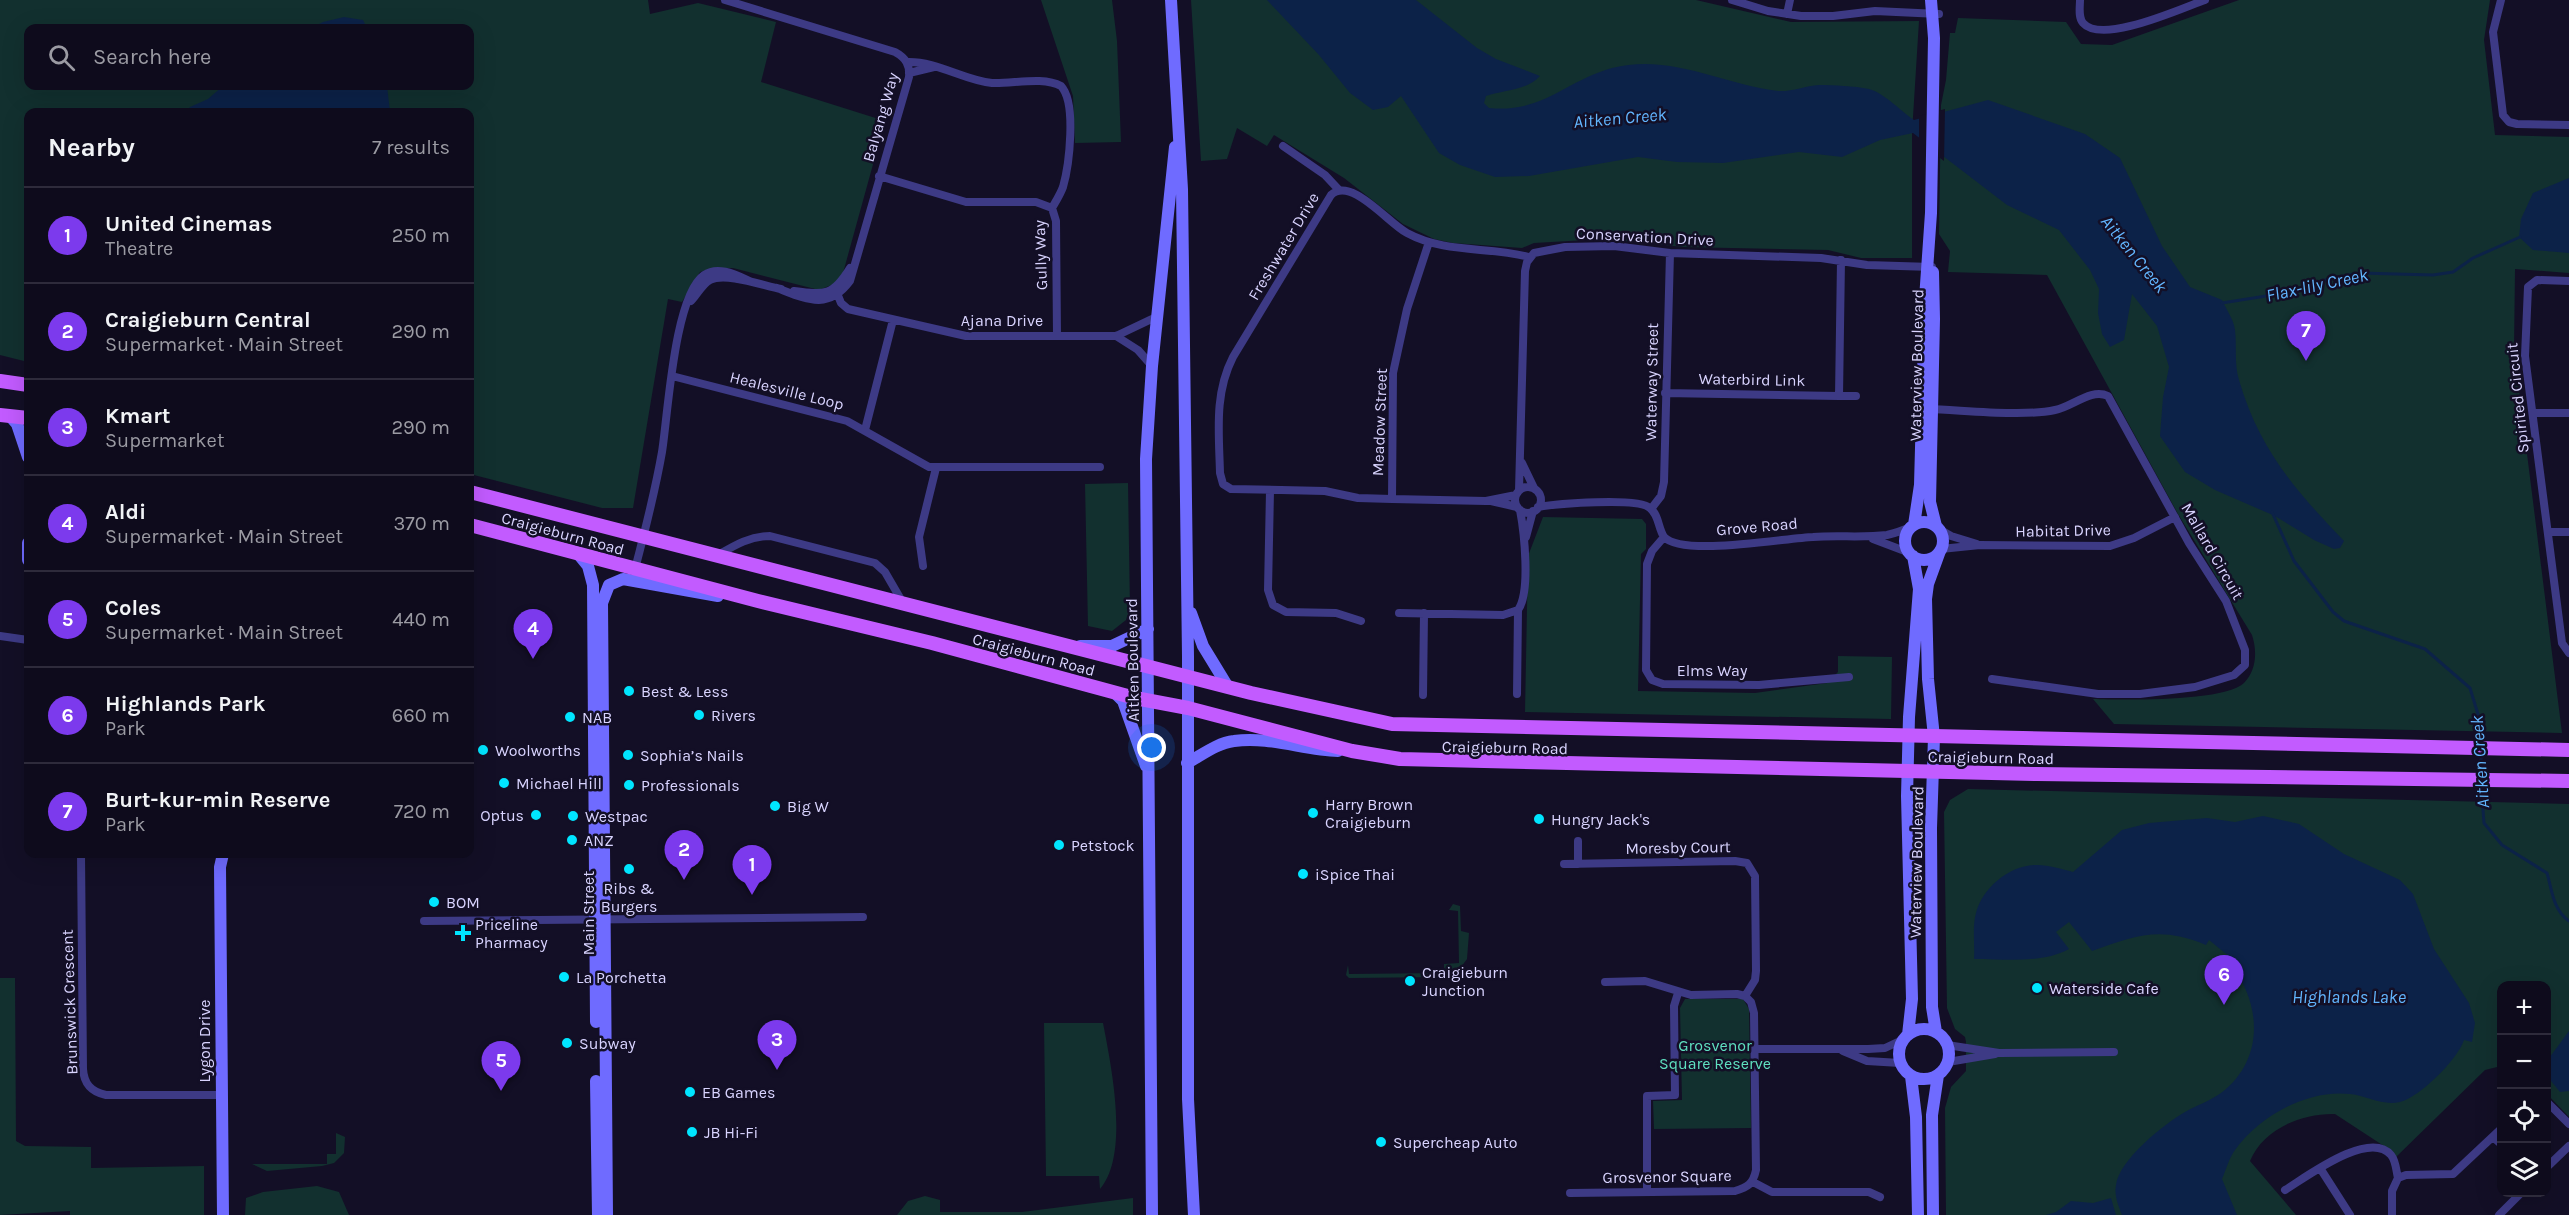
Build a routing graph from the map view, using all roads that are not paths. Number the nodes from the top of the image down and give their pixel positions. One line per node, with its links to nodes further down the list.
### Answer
1 (725, 0): 12 (street, Balyang Way)
2 (1171, 0): 15 (street, Aitken Boulevard)
3 (1732, 0): 10 (street)
4 (1790, 0): 10 (street)
5 (1931, 0): 11 (street, Waterview Boulevard)
6 (1941, 0): 11 (street, Waterview Boulevard)
7 (2080, 0): 8 (street)
8 (2205, 0)
9 (2501, 0): 16 (street)
10 (1787, 14): 11 (street)
11 (1936, 14): 25 (street, Waterview Boulevard)
12 (907, 62): 13 (street); 14 (street, Balyang Way)
13 (937, 67): 14 (street); 20 (street)
14 (909, 73): 18 (street, Balyang Way)
15 (1179, 107): 28 (street, Aitken Boulevard); 79 (street, Aitken Boulevard)
16 (2569, 126)
17 (1282, 146): 19 (street)
18 (879, 176): 20 (street, Gully Way); 27 (street, Balyang Way)
19 (1339, 190): 21 (street, Freshwater Drive); 50 (street, Freshwater Drive)
20 (1052, 208): 30 (street, Gully Way)
21 (1429, 242): 23 (street, Freshwater Drive); 54 (street, Meadow Street)
22 (1670, 253): 23 (street, Conservation Drive); 24 (street, Conservation Drive); 36 (street, Waterway Street)
23 (1529, 257): 46 (street)
24 (1841, 260): 25 (street, Conservation Drive); 37 (street)
25 (1930, 267): 39 (street, Waterview Boulevard)
26 (2569, 281): 40 (street, Spirited Circuit)
27 (838, 292): 29 (street, Ajana Drive); 33 (street)
28 (1156, 317): 31 (street, Ajana Drive); 32 (street, Aitken Boulevard)
29 (893, 320): 30 (street, Ajana Drive); 44 (street)
30 (1057, 335): 31 (street, Ajana Drive)
31 (1116, 336): 32 (street)
32 (1152, 366): 84 (street, Aitken Boulevard)
33 (672, 376): 44 (street, Healesville Loop); 66 (street)
34 (0, 381): 35 (main road)
35 (24, 384)
36 (1665, 393): 37 (street, Waterbird Link); 58 (street, Waterway Street)
37 (1839, 396): 38 (street, Waterbird Link)
38 (1856, 396)
39 (1927, 409): 60 (street, Mallard Circuit); 61 (street, Waterview Boulevard); 63 (street, Waterview Boulevard)
40 (2533, 413): 41 (street); 64 (street, Spirited Circuit)
41 (2569, 413)
42 (5, 415): 43 (main road); 45 (street)
43 (24, 417)
44 (865, 430): 48 (street, Healesville Loop)
45 (24, 445)
46 (1522, 463): 49 (street); 52 (street)
47 (1100, 467): 48 (street, Healesville Loop)
48 (936, 468): 75 (street)
49 (1534, 488): 52 (street); 53 (street)
50 (1270, 491): 54 (street); 83 (street)
51 (474, 493): 66 (main road, Craigieburn Road)
52 (1518, 493): 55 (street); 57 (street)
53 (1540, 496): 56 (street); 59 (street)
54 (1392, 499): 55 (street)
55 (1487, 501): 57 (street)
56 (1564, 502): 58 (street); 59 (street)
57 (1519, 508): 59 (street); 69 (street)
58 (1651, 508): 67 (street)
59 (1536, 509): 69 (street)
60 (2175, 517): 70 (street, Habitat Drive); 92 (street, Mallard Circuit)
61 (1913, 525): 63 (street); 68 (street, Grove Road); 72 (street)
62 (474, 526): 73 (main road, Craigieburn Road)
63 (1937, 527): 70 (street, Habitat Drive); 71 (street)
64 (2548, 532): 65 (street); 88 (street, Spirited Circuit)
65 (2569, 532)
66 (644, 536): 74 (main road, Craigieburn Road); 76 (street)
67 (1664, 537): 68 (street, Grove Road); 91 (street, Elms Way)
68 (1867, 537): 72 (street, Grove Road)
69 (1526, 540): 80 (street)
70 (1980, 545): 71 (street, Habitat Drive)
71 (1940, 550): 72 (street); 100 (street, Waterview Boulevard)
72 (1911, 554): 99 (street, Waterview Boulevard)
73 (579, 555): 76 (main road, Craigieburn Road); 116 (street, Main Street)
74 (718, 555): 78 (main road, Craigieburn Road); 78 (street)
75 (923, 566)
76 (635, 569): 77 (main road, Craigieburn Road)
77 (758, 601): 94 (main road, Craigieburn Road); 116 (street, Main Street)
78 (903, 603): 87 (main road, Craigieburn Road)
79 (1187, 603): 90 (street, Aitken Boulevard); 93 (street)
80 (1518, 610): 82 (street); 95 (street)
81 (1399, 613): 82 (street)
82 (1424, 613): 96 (street)
83 (1361, 621)
84 (1148, 629): 87 (street); 89 (street, Aitken Boulevard)
85 (0, 636): 86 (street)
86 (24, 639)
87 (1076, 646): 89 (main road, Craigieburn Road)
88 (2569, 654)
89 (1148, 665): 90 (main road, Craigieburn Road); 97 (street, Aitken Boulevard)
90 (1187, 676): 93 (main road, Craigieburn Road); 98 (street, Aitken Boulevard)
91 (1850, 677)
92 (1992, 679)
93 (1228, 687): 99 (main road, Craigieburn Road)
94 (1116, 694): 97 (main road, Craigieburn Road); 105 (street)
95 (1517, 694)
96 (1423, 695)
97 (1148, 700): 98 (main road, Craigieburn Road); 105 (street, Aitken Boulevard)
98 (1188, 708): 102 (main road, Craigieburn Road); 103 (street, Aitken Boulevard)
99 (1910, 736): 100 (main road, Craigieburn Road); 104 (street, Waterview Boulevard)
100 (1934, 737): 101 (main road, Craigieburn Road); 106 (street, Waterview Boulevard)
101 (2569, 750)
102 (1352, 751): 103 (street); 104 (main road, Craigieburn Road)
103 (1187, 763): 152 (street, Aitken Boulevard)
104 (1909, 771): 106 (main road, Craigieburn Road); 122 (street, Waterview Boulevard)
105 (1148, 772): 151 (street, Aitken Boulevard)
106 (1933, 772): 107 (main road, Craigieburn Road); 121 (street, Waterview Boulevard)
107 (2569, 781)
108 (1578, 841): 113 (street)
109 (81, 858): 132 (street, Brunswick Crescent)
110 (217, 858): 114 (street, Lygon Drive)
111 (222, 858): 114 (street, Lygon Drive)
112 (1564, 864): 113 (street, Moresby Court)
113 (1578, 864): 120 (street, Moresby Court)
114 (220, 867): 132 (street, Lygon Drive)
115 (863, 918): 116 (street)
116 (600, 919): 117 (street); 149 (street, Main Street); 150 (street, Main Street)
117 (424, 921)
118 (1605, 982): 119 (street)
119 (1678, 993): 120 (street); 144 (street)
120 (1745, 996): 124 (street, Grosvenor Square)
121 (1936, 1032): 122 (street); 123 (street)
122 (1905, 1038): 125 (street); 129 (street)
123 (1947, 1045): 127 (street); 128 (street)
124 (1754, 1049): 125 (street); 142 (street, Grosvenor Square)
125 (1837, 1049): 129 (street)
126 (2114, 1052): 127 (street)
127 (1999, 1053): 128 (street)
128 (1948, 1062): 130 (street)
129 (1900, 1064): 131 (street)
130 (1938, 1075): 131 (street); 154 (street)
131 (1911, 1076): 153 (street)
132 (221, 1095): 148 (street, Lygon Drive)
133 (2551, 1105): 134 (street)
134 (2569, 1124)
135 (2497, 1133): 136 (street)
136 (2493, 1137): 137 (street); 141 (street)
137 (2500, 1143)
138 (2569, 1146): 139 (street)
139 (2551, 1164)
140 (2320, 1168): 141 (street); 143 (street); 155 (street)
141 (2398, 1178): 156 (street)
142 (1753, 1182): 144 (street, Grosvenor Square); 146 (street)
143 (2285, 1190)
144 (1647, 1192): 145 (street, Grosvenor Square)
145 (1570, 1193)
146 (1880, 1197)
147 (2517, 1197): 157 (street)
148 (223, 1215)
149 (598, 1215)
150 (607, 1215)
151 (1152, 1215)
152 (1194, 1215)
153 (1918, 1215)
154 (1933, 1215)
155 (2350, 1215)
156 (2392, 1215)
157 (2499, 1215)

